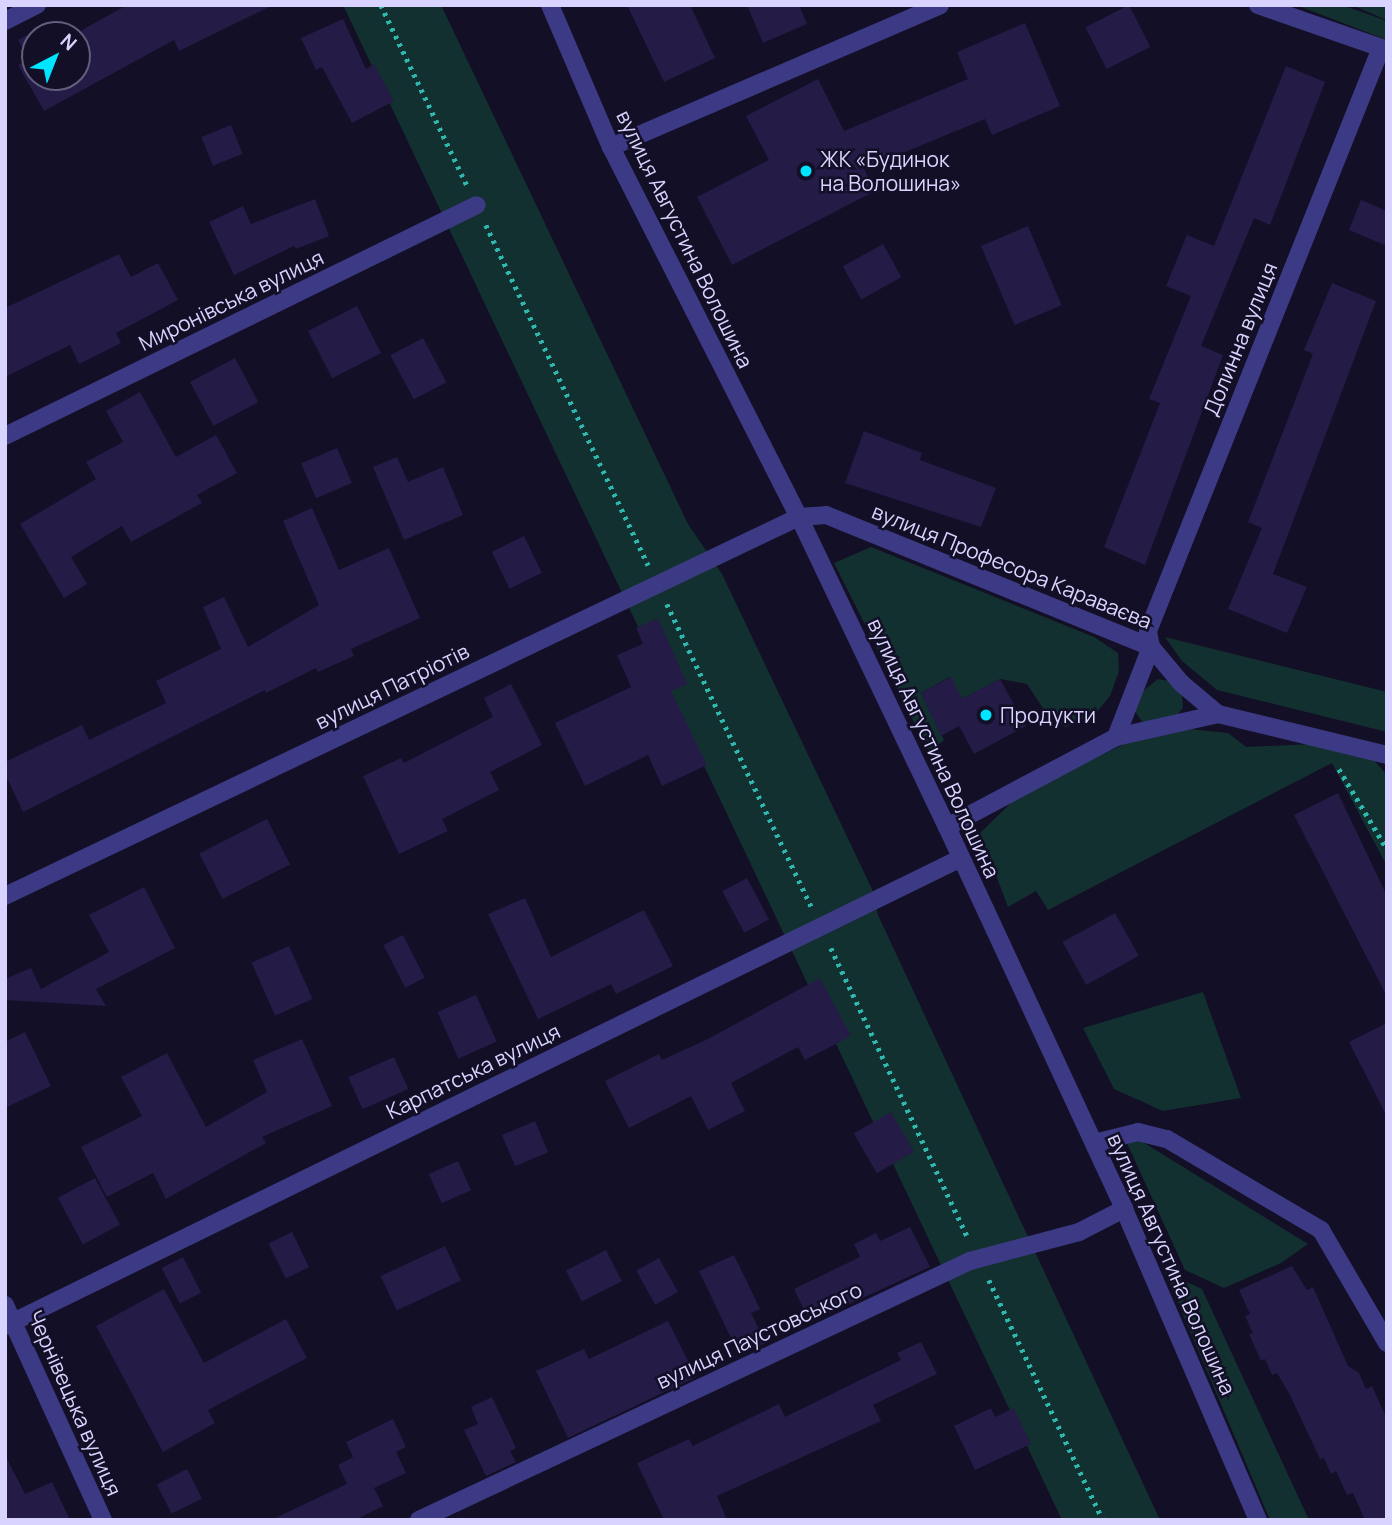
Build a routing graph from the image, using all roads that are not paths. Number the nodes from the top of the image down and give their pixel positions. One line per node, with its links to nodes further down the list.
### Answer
1 (37, 5): 7 (street)
2 (551, 5): 9 (street, вулиця Августина Волошина)
3 (940, 5): 9 (street)
4 (1258, 5): 6 (street)
5 (1282, 5): 6 (street)
6 (1297, 19): 8 (street)
7 (5, 21)
8 (1384, 49): 13 (street, Долинна вулиця)
9 (611, 147): 12 (street, вулиця Августина Волошина)
10 (477, 205): 11 (street, Миронівська вулиця)
11 (5, 436)
12 (799, 517): 13 (street, вулиця Професора Караваєва); 17 (street, вулиця Августина Волошина); 19 (street, вулиця Патріотів)
13 (1151, 647): 14 (street, вулиця Професора Караваєва); 15 (street, Долинна вулиця)
14 (1218, 714): 15 (street); 16 (street, вулиця Професора Караваєва)
15 (1116, 737): 17 (street)
16 (1387, 755)
17 (947, 827): 18 (street, вулиця Августина Волошина)
18 (961, 858): 20 (street, вулиця Августина Волошина); 23 (street, Карпатська вулиця)
19 (5, 896)
20 (1094, 1143): 21 (street, вулиця Августина Волошина); 24 (street)
21 (1124, 1209): 26 (street, вулиця Паустовського); 27 (street, вулиця Августина Волошина)
22 (5, 1305): 23 (street, Чернівецька вулиця)
23 (9, 1324): 25 (street, Чернівецька вулиця)
24 (1387, 1343)
25 (103, 1520)
26 (419, 1520)
27 (1258, 1520)

